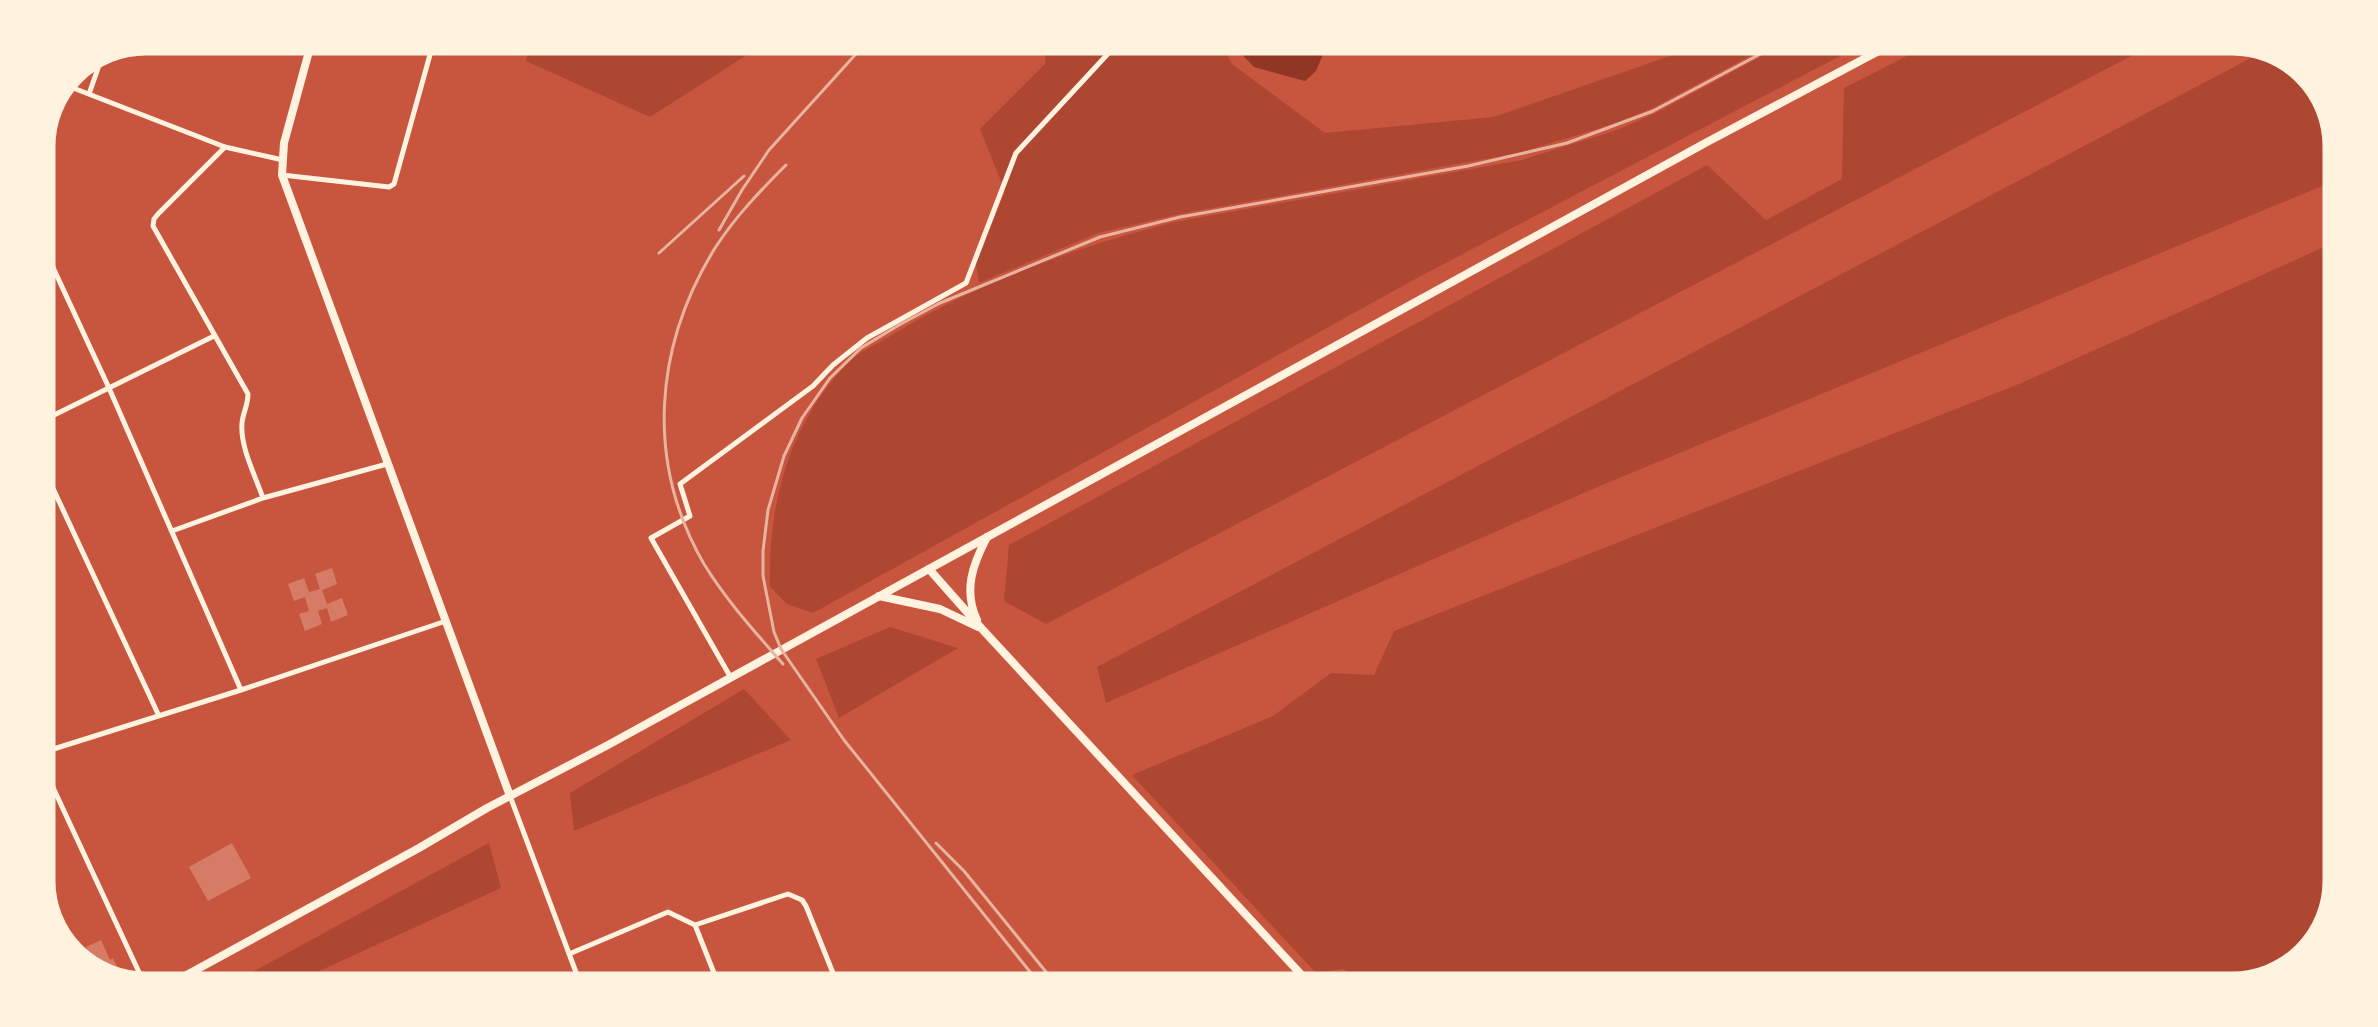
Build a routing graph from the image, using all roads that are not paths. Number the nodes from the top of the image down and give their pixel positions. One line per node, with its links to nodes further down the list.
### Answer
1 (308, 54): 9 (main road)
2 (431, 54): 10 (street)
3 (1108, 54): 24 (street)
4 (1873, 54): 19 (main road)
5 (98, 67): 7 (street)
6 (74, 88): 7 (street)
7 (89, 94): 8 (street)
8 (225, 147): 9 (street); 12 (street)
9 (283, 160): 10 (main road)
10 (282, 175): 15 (main road)
11 (54, 270): 13 (street)
12 (214, 336): 13 (street); 17 (street)
13 (109, 388): 14 (street); 18 (street)
14 (54, 415)
15 (387, 464): 17 (street); 22 (main road)
16 (54, 490): 26 (street)
17 (263, 498): 18 (street)
18 (172, 531): 25 (street)
19 (987, 537): 20 (main road); 23 (main road)
20 (930, 569): 21 (main road); 23 (main road)
21 (879, 596): 23 (main road); 24 (main road)
22 (446, 621): 25 (street); 29 (main road)
23 (982, 629): 37 (main road)
24 (731, 678): 29 (main road)
25 (241, 690): 26 (street)
26 (159, 716): 27 (street)
27 (54, 749)
28 (54, 790): 32 (street)
29 (510, 796): 31 (street); 33 (main road)
30 (695, 925): 31 (street); 35 (street); 36 (street)
31 (569, 954): 34 (street)
32 (139, 972)
33 (192, 973)
34 (576, 973)
35 (714, 973)
36 (833, 973)
37 (1299, 973)

